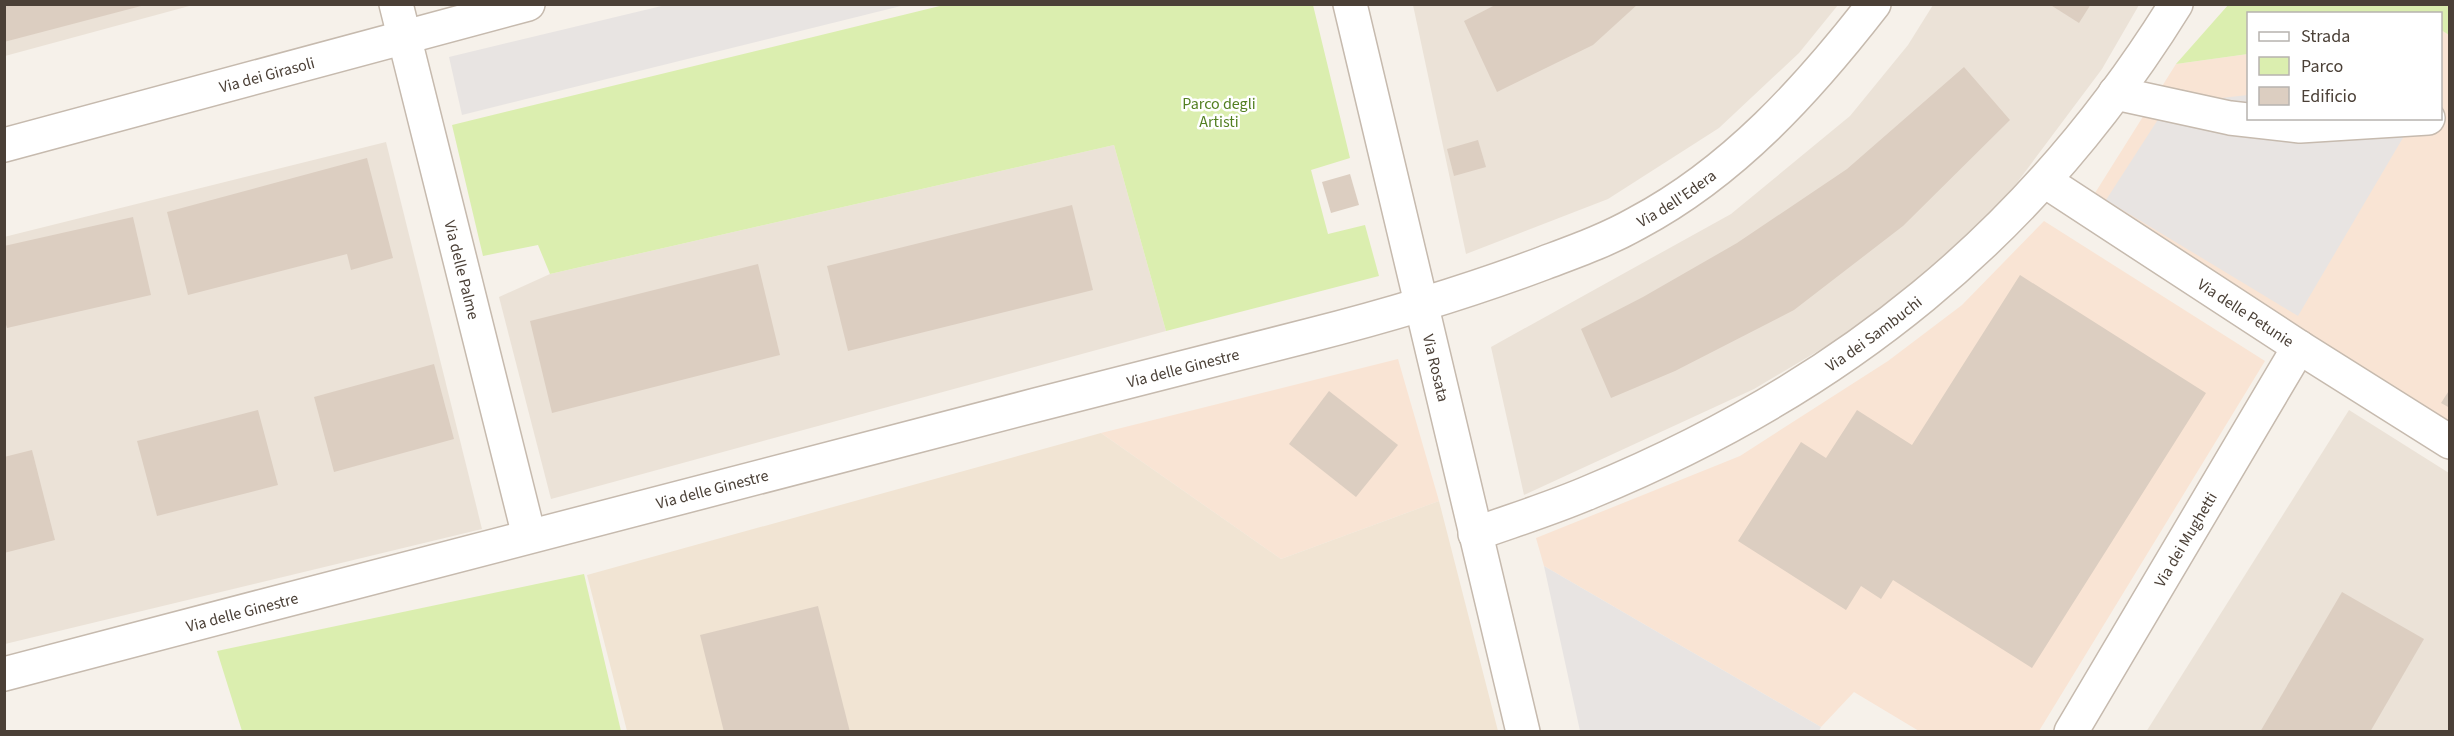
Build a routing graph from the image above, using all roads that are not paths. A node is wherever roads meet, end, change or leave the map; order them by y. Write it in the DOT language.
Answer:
graph roads {
  1 [pos="396,4"];
  2 [pos="528,4"];
  3 [pos="1350,4"];
  4 [pos="1874,4"];
  5 [pos="2176,4"];
  6 [pos="405,37"];
  7 [pos="2115,93"];
  8 [pos="2402,120"];
  9 [pos="4,145"];
  10 [pos="2045,181"];
  11 [pos="1421,306"];
  12 [pos="2299,347"];
  13 [pos="2450,442"];
  14 [pos="1475,534"];
  15 [pos="529,536"];
  16 [pos="4,674"];
  17 [pos="1523,732"];
  18 [pos="2071,732"];
  1 -- 6 [label="street, Via delle Palme"];
  2 -- 6 [label="street, Via dei Girasoli"];
  3 -- 11 [label="street, Via Rosata"];
  4 -- 11 [label="street, Via dell'Edera"];
  5 -- 7 [label="street, Via dei Sambuchi"];
  6 -- 9 [label="street, Via dei Girasoli"];
  6 -- 15 [label="street, Via delle Palme"];
  7 -- 8 [label="street"];
  7 -- 10 [label="street, Via dei Sambuchi"];
  10 -- 12 [label="street, Via delle Petunie"];
  10 -- 14 [label="street, Via dei Sambuchi"];
  11 -- 14 [label="street, Via Rosata"];
  11 -- 15 [label="street, Via delle Ginestre"];
  12 -- 13 [label="street, Via delle Petunie"];
  12 -- 18 [label="street, Via dei Mughetti"];
  14 -- 17 [label="street, Via Rosata"];
  15 -- 16 [label="street, Via delle Ginestre"];
}
